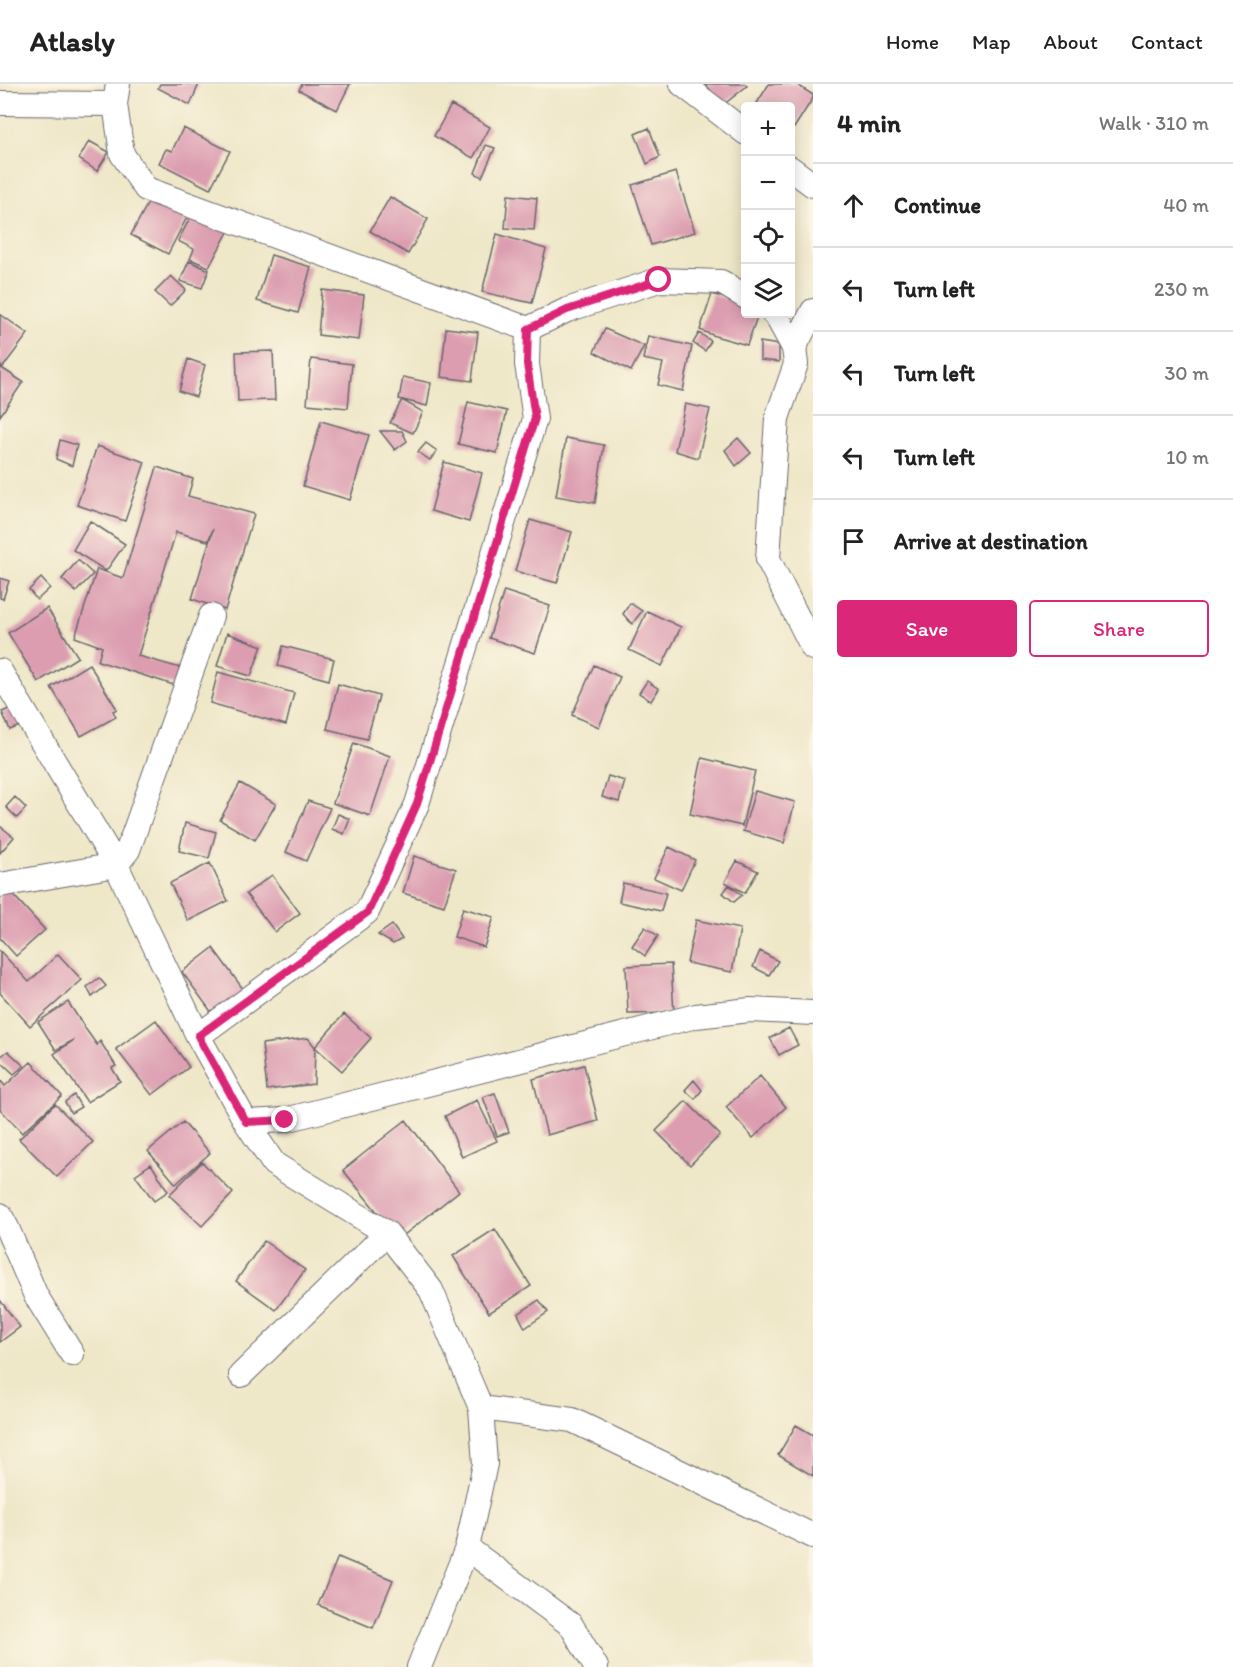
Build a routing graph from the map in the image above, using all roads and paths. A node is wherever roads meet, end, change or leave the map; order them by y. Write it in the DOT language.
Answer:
graph roads {
  1 [pos="682,84"];
  2 [pos="117,94"];
  3 [pos="0,103"];
  4 [pos="741,129"];
  5 [pos="795,172"];
  6 [pos="813,185"];
  7 [pos="741,294"];
  8 [pos="813,311"];
  9 [pos="778,318"];
  10 [pos="528,329"];
  11 [pos="794,348"];
  12 [pos="212,616"];
  13 [pos="813,648"];
  14 [pos="0,671"];
  15 [pos="116,865"];
  16 [pos="0,885"];
  17 [pos="813,1013"];
  18 [pos="198,1036"];
  19 [pos="246,1122"];
  20 [pos="0,1215"];
  21 [pos="387,1233"];
  22 [pos="72,1354"];
  23 [pos="241,1375"];
  24 [pos="481,1408"];
  25 [pos="813,1536"];
  26 [pos="467,1548"];
  27 [pos="419,1667"];
  28 [pos="596,1667"];
  1 -- 4 [label="street"];
  2 -- 3 [label="street"];
  2 -- 10 [label="street"];
  5 -- 6 [label="street"];
  7 -- 10 [label="street"];
  8 -- 11 [label="street"];
  9 -- 11 [label="street"];
  10 -- 18 [label="street"];
  11 -- 13 [label="street"];
  12 -- 15 [label="street"];
  14 -- 15 [label="street"];
  15 -- 16 [label="street"];
  15 -- 18 [label="street"];
  17 -- 19 [label="street"];
  18 -- 19 [label="street"];
  19 -- 21 [label="street"];
  20 -- 22 [label="street"];
  21 -- 23 [label="street"];
  21 -- 24 [label="street"];
  24 -- 25 [label="street"];
  24 -- 26 [label="street"];
  26 -- 27 [label="street"];
  26 -- 28 [label="street"];
}
